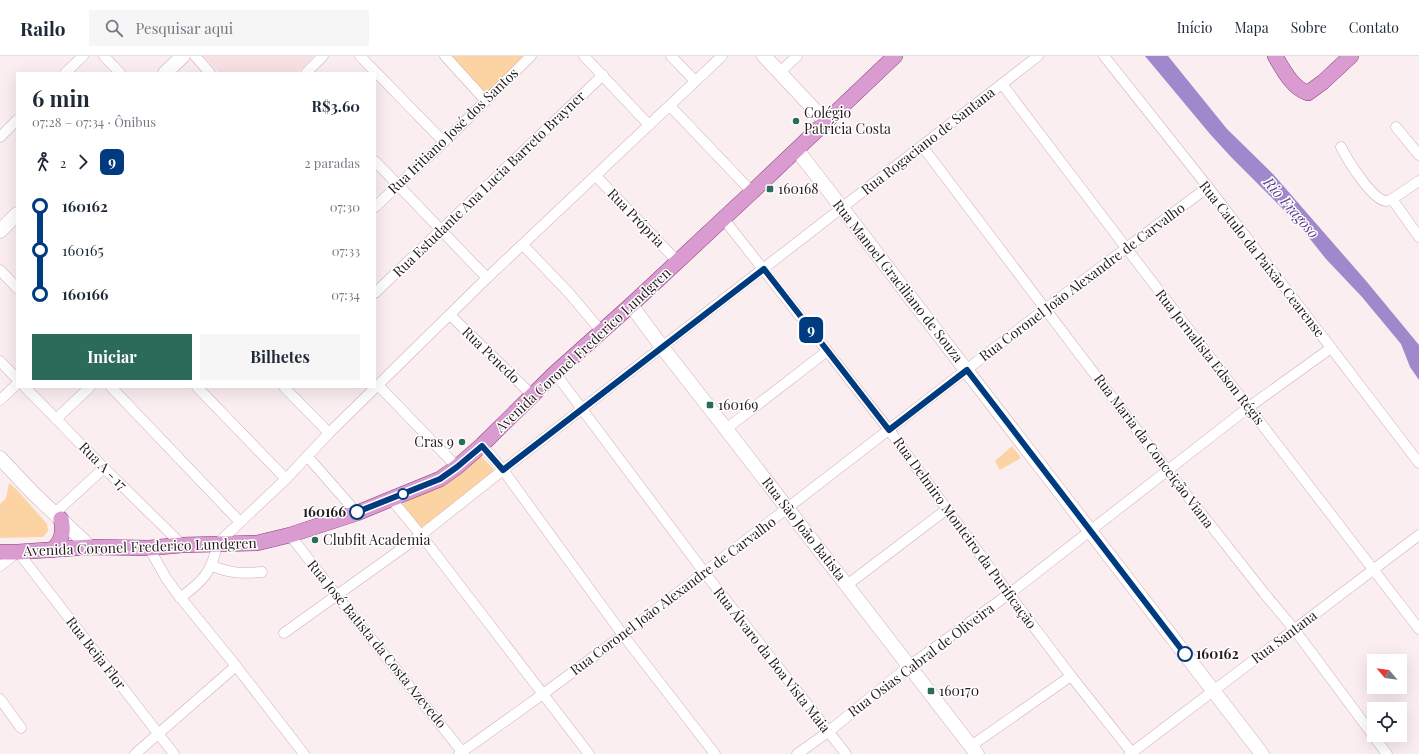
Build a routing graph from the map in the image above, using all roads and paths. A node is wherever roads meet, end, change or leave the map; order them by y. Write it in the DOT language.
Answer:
graph roads {
  1 [pos="83,56"];
  2 [pos="104,56"];
  3 [pos="183,56"];
  4 [pos="195,56"];
  5 [pos="323,56"];
  6 [pos="360,56"];
  7 [pos="445,56"];
  8 [pos="531,56"];
  9 [pos="584,56"];
  10 [pos="671,56"];
  11 [pos="722,56"];
  12 [pos="764,56"];
  13 [pos="797,56"];
  14 [pos="895,56"];
  15 [pos="1038,56"];
  16 [pos="1104,56"];
  17 [pos="1275,56"];
  18 [pos="1351,56"];
  19 [pos="66,72"];
  20 [pos="119,72"];
  21 [pos="166,72"];
  22 [pos="209,72"];
  23 [pos="307,72"];
  24 [pos="376,72"];
  25 [pos="376,72"];
  26 [pos="779,73"];
  27 [pos="603,75"];
  28 [pos="695,81"];
  29 [pos="1002,84"];
  30 [pos="486,100"];
  31 [pos="670,106"];
  32 [pos="16,121"];
  33 [pos="826,122"];
  34 [pos="648,125"];
  35 [pos="1396,127"];
  36 [pos="0,137"];
  37 [pos="444,142"];
  38 [pos="922,146"];
  39 [pos="1341,147"];
  40 [pos="796,150"];
  41 [pos="1419,155"];
  42 [pos="376,162"];
  43 [pos="596,176"];
  44 [pos="1419,181"];
  45 [pos="398,185"];
  46 [pos="1208,188"];
  47 [pos="752,192"];
  48 [pos="1392,199"];
  49 [pos="376,206"];
  50 [pos="842,208"];
  51 [pos="16,215"];
  52 [pos="723,218"];
  53 [pos="442,230"];
  54 [pos="0,231"];
  55 [pos="1419,237"];
  56 [pos="522,245"];
  57 [pos="1126,249"];
  58 [pos="677,261"];
  59 [pos="764,269"];
  60 [pos="0,270"];
  61 [pos="487,278"];
  62 [pos="16,287"];
  63 [pos="376,292"];
  64 [pos="631,305"];
  65 [pos="1045,309"];
  66 [pos="450,315"];
  67 [pos="601,331"];
  68 [pos="662,348"];
  69 [pos="1331,348"];
  70 [pos="827,351"];
  71 [pos="0,361"];
  72 [pos="967,370"];
  73 [pos="555,373"];
  74 [pos="16,377"];
  75 [pos="16,385"];
  76 [pos="378,385"];
  77 [pos="26,388"];
  78 [pos="89,388"];
  79 [pos="112,388"];
  80 [pos="199,388"];
  81 [pos="285,388"];
  82 [pos="375,388"];
  83 [pos="532,395"];
  84 [pos="0,400"];
  85 [pos="1249,407"];
  86 [pos="583,409"];
  87 [pos="56,419"];
  88 [pos="726,429"];
  89 [pos="889,430"];
  90 [pos="329,433"];
  91 [pos="482,446"];
  92 [pos="307,456"];
  93 [pos="0,458"];
  94 [pos="1419,463"];
  95 [pos="457,467"];
  96 [pos="104,468"];
  97 [pos="503,470"];
  98 [pos="1168,471"];
  99 [pos="286,479"];
  100 [pos="391,499"];
  101 [pos="788,508"];
  102 [pos="947,509"];
  103 [pos="357,512"];
  104 [pos="58,516"];
  105 [pos="240,522"];
  106 [pos="1090,530"];
  107 [pos="290,535"];
  108 [pos="1419,535"];
  109 [pos="421,536"];
  110 [pos="217,544"];
  111 [pos="182,545"];
  112 [pos="90,547"];
  113 [pos="149,548"];
  114 [pos="52,550"];
  115 [pos="0,552"];
  116 [pos="18,552"];
  117 [pos="0,566"];
  118 [pos="212,566"];
  119 [pos="1374,570"];
  120 [pos="262,572"];
  121 [pos="704,572"];
  122 [pos="847,585"];
  123 [pos="1009,594"];
  124 [pos="337,596"];
  125 [pos="180,598"];
  126 [pos="1294,629"];
  127 [pos="1419,630"];
  128 [pos="284,634"];
  129 [pos="623,635"];
  130 [pos="236,666"];
  131 [pos="909,666"];
  132 [pos="1071,676"];
  133 [pos="1213,691"];
  134 [pos="543,694"];
  135 [pos="0,700"];
  136 [pos="21,728"];
  137 [pos="828,732"];
  138 [pos="159,734"];
  139 [pos="974,750"];
  140 [pos="462,753"];
  141 [pos="1131,753"];
  142 [pos="135,754"];
  143 [pos="174,754"];
  144 [pos="304,754"];
  145 [pos="589,754"];
  146 [pos="715,754"];
  147 [pos="797,754"];
  148 [pos="846,754"];
  149 [pos="1262,754"];
  150 [pos="1387,754"];
  1 -- 19 [label="street"];
  2 -- 20 [label="street"];
  3 -- 21 [label="street"];
  4 -- 22 [label="street"];
  5 -- 23 [label="street"];
  6 -- 25 [label="street"];
  7 -- 30 [label="street"];
  8 -- 30 [label="street, Rua Iritiano José dos Santos"];
  9 -- 27 [label="street"];
  10 -- 28 [label="street"];
  11 -- 28 [label="street"];
  12 -- 26 [label="street"];
  13 -- 26 [label="street"];
  14 -- 33 [label="main road, Avenida Coronel Frederico Lundgren"];
  15 -- 29 [label="street, Rua Rogaciano de Santana"];
  16 -- 46 [label="street, Rua Catulo da Paixão Cearense"];
  17 -- 18 [label="main road"];
  24 -- 37 [label="street"];
  26 -- 33 [label="street"];
  27 -- 34 [label="street"];
  27 -- 53 [label="street, Rua Estudante Ana Lucia Barreto Brayner"];
  28 -- 31 [label="street"];
  29 -- 38 [label="street, Rua Rogaciano de Santana"];
  29 -- 57 [label="street, Rua Jornalista Edson Régis"];
  30 -- 37 [label="street, Rua Iritiano José dos Santos"];
  31 -- 34 [label="street"];
  31 -- 47 [label="street"];
  32 -- 36 [label="street"];
  33 -- 40 [label="main road, Avenida Coronel Frederico Lundgren"];
  34 -- 43 [label="street"];
  35 -- 41 [label="street"];
  37 -- 45 [label="street, Rua Iritiano José dos Santos"];
  38 -- 50 [label="street, Rua Rogaciano de Santana"];
  38 -- 65 [label="street, Rua Maria da Conceição Viana"];
  39 -- 48 [label="street"];
  40 -- 47 [label="main road, Avenida Coronel Frederico Lundgren"];
  40 -- 50 [label="street, Rua Manoel Graciliano de Souza"];
  42 -- 45 [label="street"];
  43 -- 56 [label="street"];
  43 -- 58 [label="street, Rua Própria"];
  44 -- 48 [label="street"];
  45 -- 49 [label="street, Rua Iritiano José dos Santos"];
  45 -- 53 [label="street"];
  46 -- 57 [label="street, Rua Coronel João Alexandre de Carvalho"];
  46 -- 69 [label="street, Rua Catulo da Paixão Cearense"];
  47 -- 52 [label="main road, Avenida Coronel Frederico Lundgren"];
  48 -- 55 [label="street"];
  50 -- 59 [label="street, Rua Rogaciano de Santana"];
  50 -- 72 [label="street, Rua Manoel Graciliano de Souza"];
  51 -- 54 [label="street"];
  52 -- 58 [label="main road, Avenida Coronel Frederico Lundgren"];
  52 -- 59 [label="street, Rua Delmiro Monteiro da Purificação"];
  53 -- 61 [label="street"];
  53 -- 63 [label="street, Rua Estudante Ana Lucia Barreto Brayner"];
  56 -- 61 [label="street"];
  56 -- 67 [label="street"];
  57 -- 65 [label="street, Rua Coronel João Alexandre de Carvalho"];
  57 -- 85 [label="street, Rua Jornalista Edson Régis"];
  58 -- 64 [label="main road, Avenida Coronel Frederico Lundgren"];
  59 -- 68 [label="street, Rua Rogaciano de Santana"];
  59 -- 70 [label="street, Rua Delmiro Monteiro da Purificação"];
  60 -- 62 [label="street"];
  61 -- 66 [label="street"];
  64 -- 67 [label="main road, Avenida Coronel Frederico Lundgren"];
  64 -- 68 [label="street, Rua São João Batista"];
  65 -- 72 [label="street, Rua Coronel João Alexandre de Carvalho"];
  65 -- 98 [label="street, Rua Maria da Conceição Viana"];
  66 -- 76 [label="street"];
  66 -- 83 [label="street, Rua Penedo"];
  67 -- 73 [label="main road, Avenida Coronel Frederico Lundgren"];
  68 -- 86 [label="street, Rua Rogaciano de Santana"];
  68 -- 88 [label="street, Rua São João Batista"];
  69 -- 85 [label="street, Rua Osias Cabral de Oliveira"];
  69 -- 94 [label="street, Rua Catulo da Paixão Cearense"];
  70 -- 88 [label="street"];
  70 -- 89 [label="street, Rua Delmiro Monteiro da Purificação"];
  71 -- 74 [label="street"];
  72 -- 89 [label="street, Rua Coronel João Alexandre de Carvalho"];
  72 -- 106 [label="street, Rua Manoel Graciliano de Souza"];
  73 -- 83 [label="main road, Avenida Coronel Frederico Lundgren"];
  73 -- 86 [label="street, Rua Álvaro da Boa Vista Maia"];
  75 -- 84 [label="street"];
  76 -- 95 [label="street"];
  77 -- 87 [label="street, Rua A - 17"];
  78 -- 87 [label="street"];
  79 -- 105 [label="street"];
  80 -- 99 [label="street"];
  81 -- 90 [label="street"];
  82 -- 90 [label="street"];
  83 -- 91 [label="main road, Avenida Coronel Frederico Lundgren"];
  85 -- 98 [label="street, Rua Osias Cabral de Oliveira"];
  85 -- 119 [label="street, Rua Jornalista Edson Régis"];
  86 -- 97 [label="street, Rua Rogaciano de Santana"];
  86 -- 121 [label="street, Rua Álvaro da Boa Vista Maia"];
  87 -- 96 [label="street, Rua A - 17"];
  88 -- 101 [label="street, Rua São João Batista"];
  89 -- 101 [label="street, Rua Coronel João Alexandre de Carvalho"];
  89 -- 102 [label="street, Rua Delmiro Monteiro da Purificação"];
  90 -- 92 [label="street"];
  91 -- 95 [label="main road, Avenida Coronel Frederico Lundgren"];
  91 -- 97 [label="street"];
  92 -- 99 [label="street"];
  92 -- 103 [label="street"];
  93 -- 104 [label="street"];
  95 -- 100 [label="main road, Avenida Coronel Frederico Lundgren"];
  96 -- 104 [label="street"];
  96 -- 111 [label="street, Rua A - 17"];
  97 -- 109 [label="street, Rua Rogaciano de Santana"];
  97 -- 129 [label="street"];
  98 -- 106 [label="street, Rua Osias Cabral de Oliveira"];
  98 -- 126 [label="street, Rua Maria da Conceição Viana"];
  99 -- 105 [label="street"];
  100 -- 103 [label="main road, Avenida Coronel Frederico Lundgren"];
  100 -- 109 [label="street"];
  101 -- 121 [label="street, Rua Coronel João Alexandre de Carvalho"];
  101 -- 122 [label="street, Rua São João Batista"];
  102 -- 122 [label="street"];
  102 -- 123 [label="street, Rua Delmiro Monteiro da Purificação"];
  103 -- 107 [label="main road, Avenida Coronel Frederico Lundgren"];
  104 -- 112 [label="street"];
  104 -- 114 [label="main road"];
  105 -- 110 [label="street"];
  106 -- 123 [label="street, Rua Osias Cabral de Oliveira"];
  106 -- 133 [label="street, Rua Manoel Graciliano de Souza"];
  107 -- 110 [label="main road, Avenida Coronel Frederico Lundgren"];
  107 -- 124 [label="street, Rua José Batista da Costa Azevedo"];
  108 -- 119 [label="street, Rua Santana"];
  109 -- 124 [label="street, Rua Rogaciano de Santana"];
  109 -- 134 [label="street"];
  110 -- 111 [label="main road, Avenida Coronel Frederico Lundgren"];
  110 -- 118 [label="street"];
  111 -- 113 [label="main road, Avenida Coronel Frederico Lundgren"];
  112 -- 113 [label="main road, Avenida Coronel Frederico Lundgren"];
  112 -- 114 [label="main road, Avenida Coronel Frederico Lundgren"];
  113 -- 125 [label="street"];
  114 -- 116 [label="main road, Avenida Coronel Frederico Lundgren"];
  115 -- 116 [label="main road, Avenida Coronel Frederico Lundgren"];
  116 -- 117 [label="street"];
  116 -- 138 [label="street, Rua Beija Flor"];
  118 -- 120 [label="street"];
  118 -- 125 [label="street"];
  119 -- 126 [label="street, Rua Santana"];
  119 -- 127 [label="street, Rua Jornalista Edson Régis"];
  121 -- 129 [label="street, Rua Coronel João Alexandre de Carvalho"];
  121 -- 137 [label="street, Rua Álvaro da Boa Vista Maia"];
  122 -- 131 [label="street, Rua São João Batista"];
  123 -- 131 [label="street, Rua Osias Cabral de Oliveira"];
  123 -- 132 [label="street, Rua Delmiro Monteiro da Purificação"];
  124 -- 128 [label="street, Rua Rogaciano de Santana"];
  124 -- 140 [label="street, Rua José Batista da Costa Azevedo"];
  125 -- 130 [label="street"];
  126 -- 133 [label="street, Rua Santana"];
  126 -- 150 [label="street, Rua Maria da Conceição Viana"];
  129 -- 134 [label="street, Rua Coronel João Alexandre de Carvalho"];
  129 -- 146 [label="street"];
  130 -- 138 [label="street"];
  130 -- 144 [label="street"];
  131 -- 137 [label="street, Rua Osias Cabral de Oliveira"];
  131 -- 139 [label="street, Rua São João Batista"];
  132 -- 139 [label="street"];
  132 -- 141 [label="street, Rua Delmiro Monteiro da Purificação"];
  133 -- 141 [label="street, Rua Santana"];
  133 -- 149 [label="street, Rua Manoel Graciliano de Souza"];
  134 -- 140 [label="street, Rua Coronel João Alexandre de Carvalho"];
  134 -- 145 [label="street"];
  135 -- 136 [label="street"];
  137 -- 147 [label="street, Rua Osias Cabral de Oliveira"];
  137 -- 148 [label="street, Rua Álvaro da Boa Vista Maia"];
  138 -- 142 [label="street"];
  138 -- 143 [label="street, Rua Beija Flor"];
}
